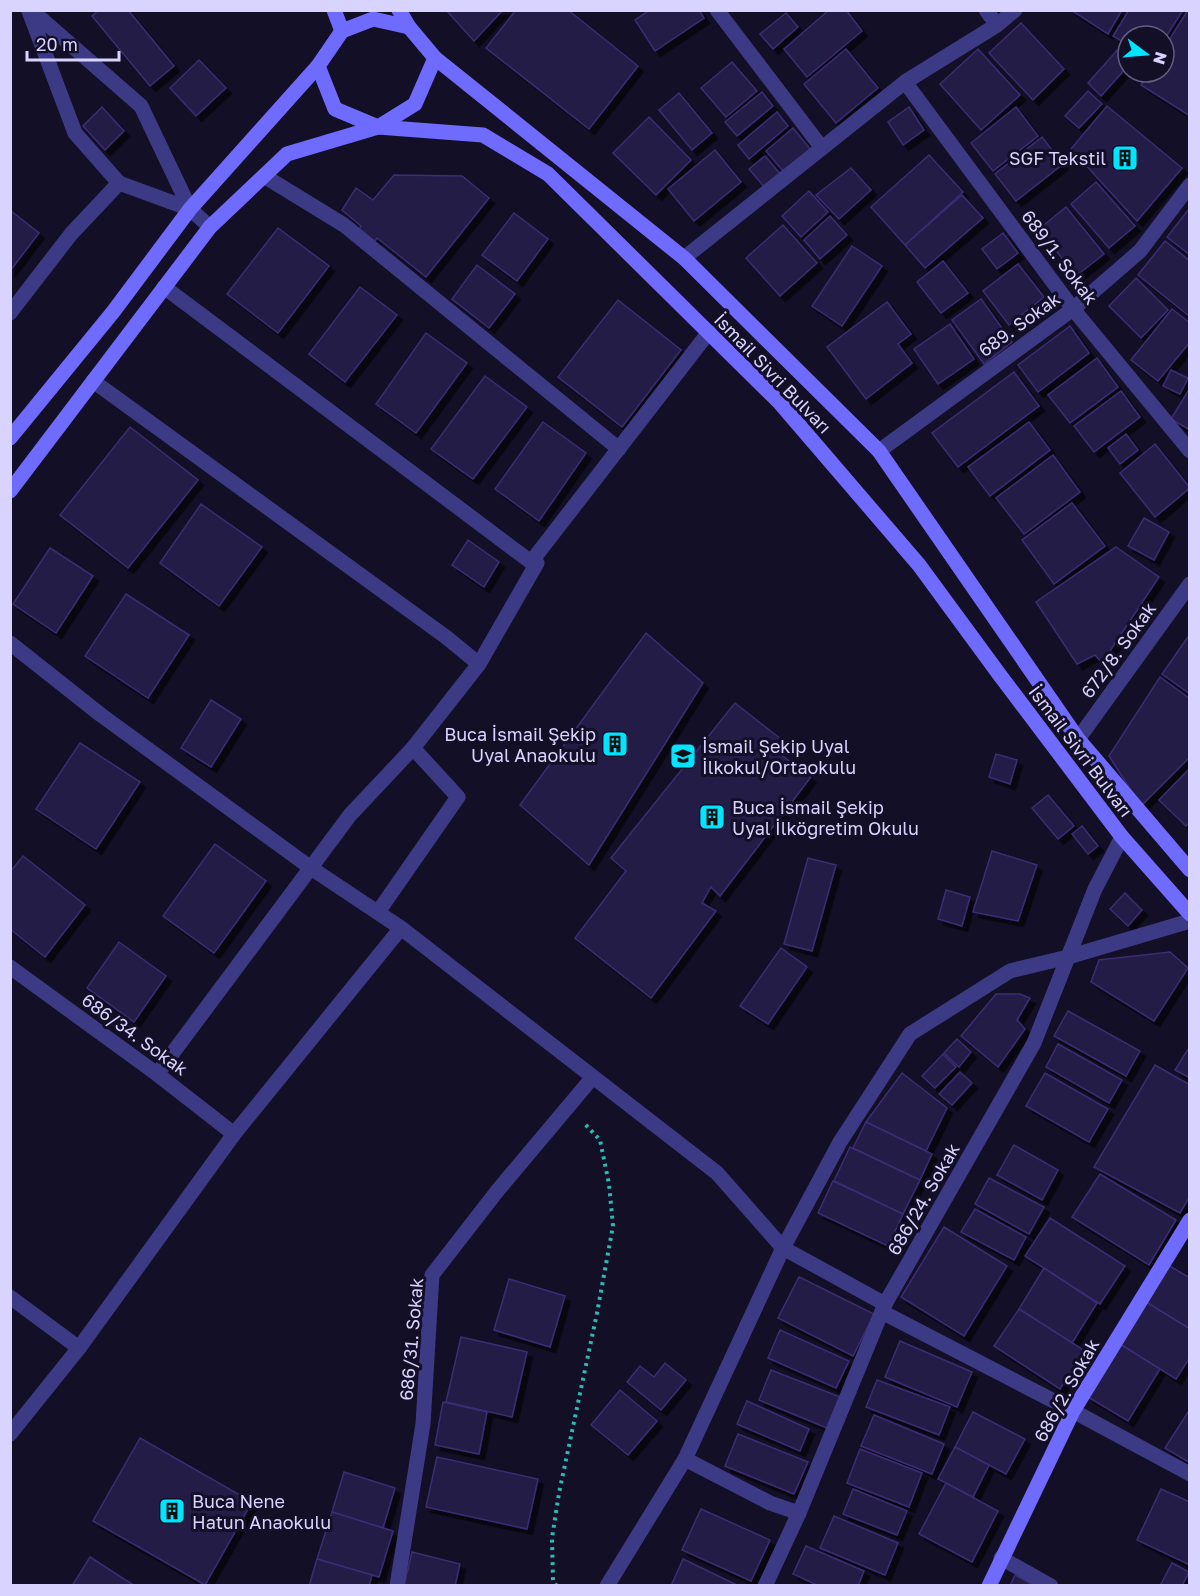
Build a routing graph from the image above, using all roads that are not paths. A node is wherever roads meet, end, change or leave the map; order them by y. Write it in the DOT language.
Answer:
graph roads {
  1 [pos="30,10"];
  2 [pos="334,10"];
  3 [pos="399,10"];
  4 [pos="717,10"];
  5 [pos="986,10"];
  6 [pos="1015,10"];
  7 [pos="997,26"];
  8 [pos="408,27"];
  9 [pos="342,31"];
  10 [pos="435,58"];
  11 [pos="318,66"];
  12 [pos="905,82"];
  13 [pos="378,127"];
  14 [pos="822,148"];
  15 [pos="264,176"];
  16 [pos="119,183"];
  17 [pos="1190,185"];
  18 [pos="190,209"];
  19 [pos="210,227"];
  20 [pos="684,258"];
  21 [pos="164,287"];
  22 [pos="1073,309"];
  23 [pos="10,313"];
  24 [pos="709,332"];
  25 [pos="93,381"];
  26 [pos="10,438"];
  27 [pos="619,449"];
  28 [pos="879,451"];
  29 [pos="1190,451"];
  30 [pos="10,491"];
  31 [pos="531,562"];
  32 [pos="1190,584"];
  33 [pos="10,643"];
  34 [pos="479,664"];
  35 [pos="1078,739"];
  36 [pos="412,748"];
  37 [pos="1122,837"];
  38 [pos="311,868"];
  39 [pos="1190,870"];
  40 [pos="378,912"];
  41 [pos="1190,914"];
  42 [pos="1190,921"];
  43 [pos="401,928"];
  44 [pos="1068,957"];
  45 [pos="10,967"];
  46 [pos="157,1074"];
  47 [pos="594,1077"];
  48 [pos="234,1134"];
  49 [pos="1190,1220"];
  50 [pos="783,1248"];
  51 [pos="10,1297"];
  52 [pos="883,1308"];
  53 [pos="78,1348"];
  54 [pos="1073,1411"];
  55 [pos="10,1434"];
  56 [pos="685,1459"];
  57 [pos="1190,1474"];
  58 [pos="799,1513"];
  59 [pos="1001,1558"];
  60 [pos="397,1586"];
  61 [pos="607,1586"];
  62 [pos="765,1586"];
  63 [pos="989,1586"];
  64 [pos="1051,1586"];
  1 -- 16 [label="street"];
  1 -- 18 [label="street"];
  2 -- 9 [label="main road"];
  3 -- 8 [label="main road, İsmail Sivri Bulvarı"];
  4 -- 14 [label="street"];
  5 -- 7 [label="street"];
  6 -- 7 [label="street"];
  7 -- 12 [label="street"];
  8 -- 9 [label="main road"];
  8 -- 10 [label="main road, İsmail Sivri Bulvarı"];
  9 -- 11 [label="main road"];
  10 -- 13 [label="main road"];
  10 -- 20 [label="main road, İsmail Sivri Bulvarı"];
  11 -- 13 [label="main road"];
  11 -- 18 [label="main road"];
  12 -- 14 [label="street"];
  12 -- 22 [label="street, 689/1. Sokak"];
  13 -- 15 [label="main road, İsmail Sivri Bulvarı"];
  13 -- 24 [label="main road, İsmail Sivri Bulvarı"];
  14 -- 20 [label="street"];
  15 -- 19 [label="main road, İsmail Sivri Bulvarı"];
  15 -- 27 [label="street"];
  16 -- 18 [label="street"];
  16 -- 23 [label="street"];
  17 -- 22 [label="street, 689. Sokak"];
  18 -- 19 [label="street"];
  18 -- 26 [label="main road"];
  19 -- 21 [label="main road, İsmail Sivri Bulvarı"];
  20 -- 28 [label="main road, İsmail Sivri Bulvarı"];
  21 -- 25 [label="main road, İsmail Sivri Bulvarı"];
  21 -- 31 [label="street"];
  22 -- 28 [label="street, 689. Sokak"];
  22 -- 29 [label="street, 689/1. Sokak"];
  24 -- 27 [label="street"];
  24 -- 37 [label="main road, İsmail Sivri Bulvarı"];
  25 -- 30 [label="main road, İsmail Sivri Bulvarı"];
  25 -- 34 [label="street"];
  27 -- 31 [label="street"];
  28 -- 35 [label="main road, İsmail Sivri Bulvarı"];
  31 -- 34 [label="street"];
  32 -- 35 [label="street, 672/8. Sokak"];
  33 -- 38 [label="street"];
  34 -- 36 [label="street"];
  35 -- 39 [label="main road, İsmail Sivri Bulvarı"];
  36 -- 38 [label="street"];
  36 -- 40 [label="street"];
  37 -- 41 [label="main road, İsmail Sivri Bulvarı"];
  37 -- 44 [label="street, 686/24. Sokak"];
  38 -- 40 [label="street"];
  38 -- 46 [label="street"];
  40 -- 43 [label="street"];
  42 -- 44 [label="street"];
  43 -- 47 [label="street"];
  43 -- 48 [label="street"];
  44 -- 50 [label="street"];
  44 -- 52 [label="street, 686/24. Sokak"];
  45 -- 46 [label="street, 686/34. Sokak"];
  46 -- 48 [label="street, 686/34. Sokak"];
  47 -- 50 [label="street"];
  47 -- 60 [label="street, 686/31. Sokak"];
  48 -- 53 [label="street"];
  49 -- 54 [label="main road, 686/2. Sokak"];
  50 -- 52 [label="street"];
  50 -- 56 [label="street"];
  51 -- 53 [label="street"];
  52 -- 54 [label="street"];
  52 -- 58 [label="street, 686/24. Sokak"];
  53 -- 55 [label="street"];
  54 -- 57 [label="street"];
  54 -- 59 [label="main road, 686/2. Sokak"];
  56 -- 58 [label="street"];
  56 -- 61 [label="street"];
  58 -- 62 [label="street, 686/24. Sokak"];
  59 -- 63 [label="main road, 686/2. Sokak"];
  59 -- 64 [label="street"];
}
